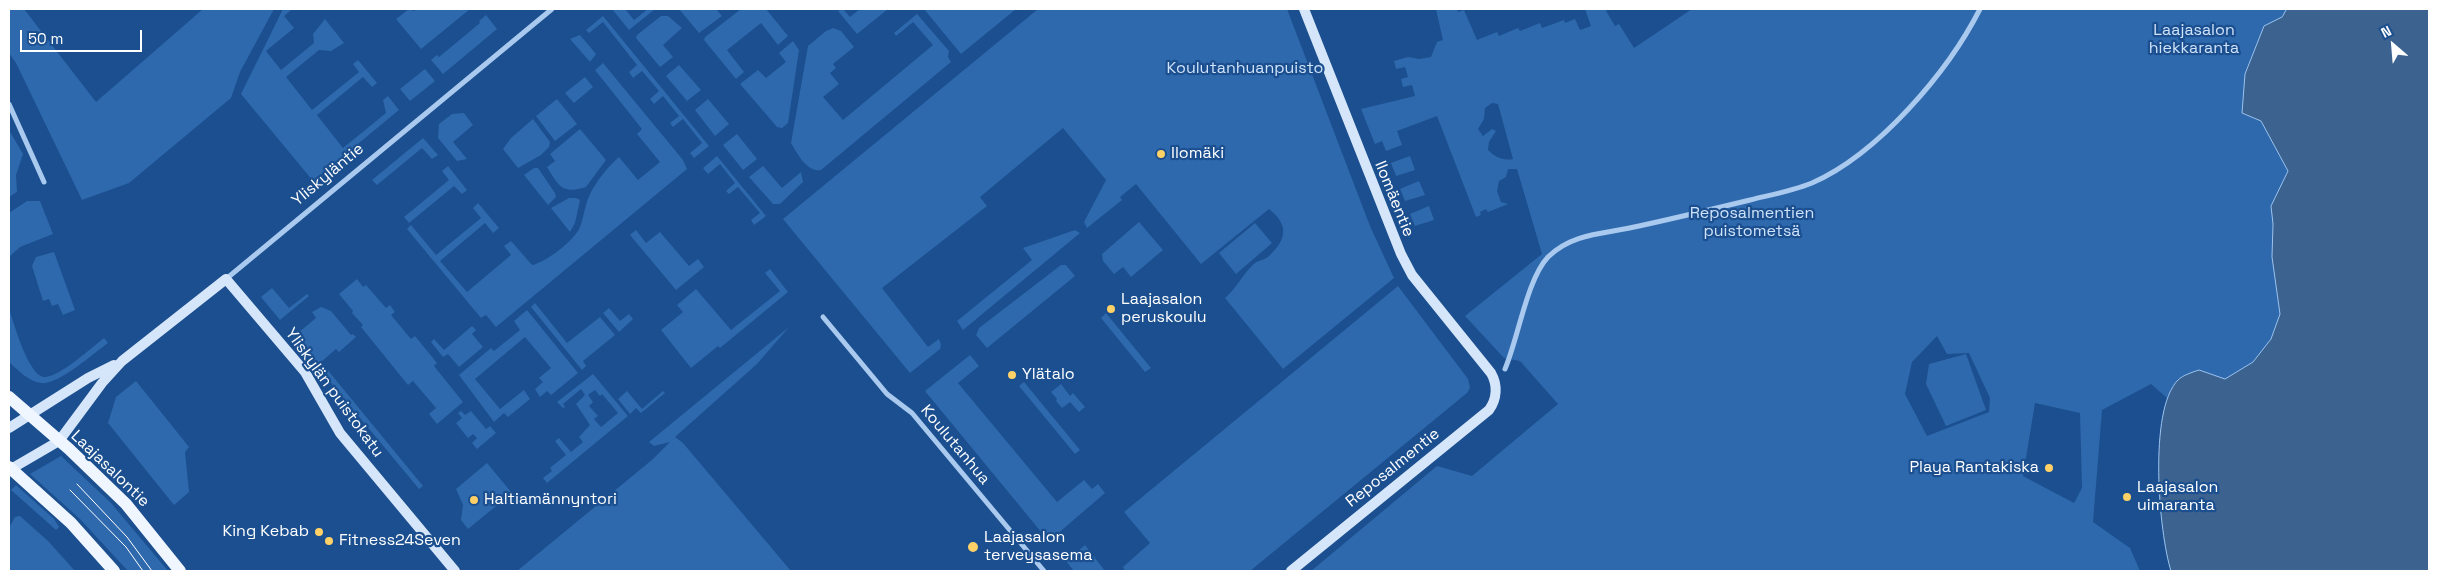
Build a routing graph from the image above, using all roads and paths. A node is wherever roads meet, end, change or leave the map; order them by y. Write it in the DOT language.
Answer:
graph roads {
  1 [pos="552,9"];
  2 [pos="1304,9"];
  3 [pos="1980,9"];
  4 [pos="9,104"];
  5 [pos="44,182"];
  6 [pos="226,279"];
  7 [pos="823,317"];
  8 [pos="122,361"];
  9 [pos="1506,369"];
  10 [pos="1494,379"];
  11 [pos="9,398"];
  12 [pos="29,416"];
  13 [pos="9,428"];
  14 [pos="58,441"];
  15 [pos="10,468"];
  16 [pos="114,571"];
  17 [pos="180,571"];
  18 [pos="455,571"];
  19 [pos="1044,571"];
  20 [pos="1291,571"];
  1 -- 6 [label="street, Yliskyläntie"];
  2 -- 10 [label="street, Ilomäentie"];
  3 -- 9 [label="street"];
  4 -- 5 [label="street"];
  6 -- 8 [label="street, Yliskyläntie"];
  6 -- 18 [label="street, Yliskylän puistokatu"];
  7 -- 19 [label="street, Koulutanhua"];
  8 -- 12 [label="street, Yliskyläntie"];
  8 -- 14 [label="street, Yliskyläntie"];
  10 -- 20 [label="street, Reposalmentie"];
  11 -- 12 [label="main road, Laajasalontie"];
  12 -- 13 [label="street, Yliskyläntie"];
  12 -- 14 [label="main road, Laajasalontie"];
  14 -- 15 [label="street, Yliskyläntie"];
  14 -- 17 [label="main road, Laajasalontie"];
  15 -- 16 [label="main road"];
}
